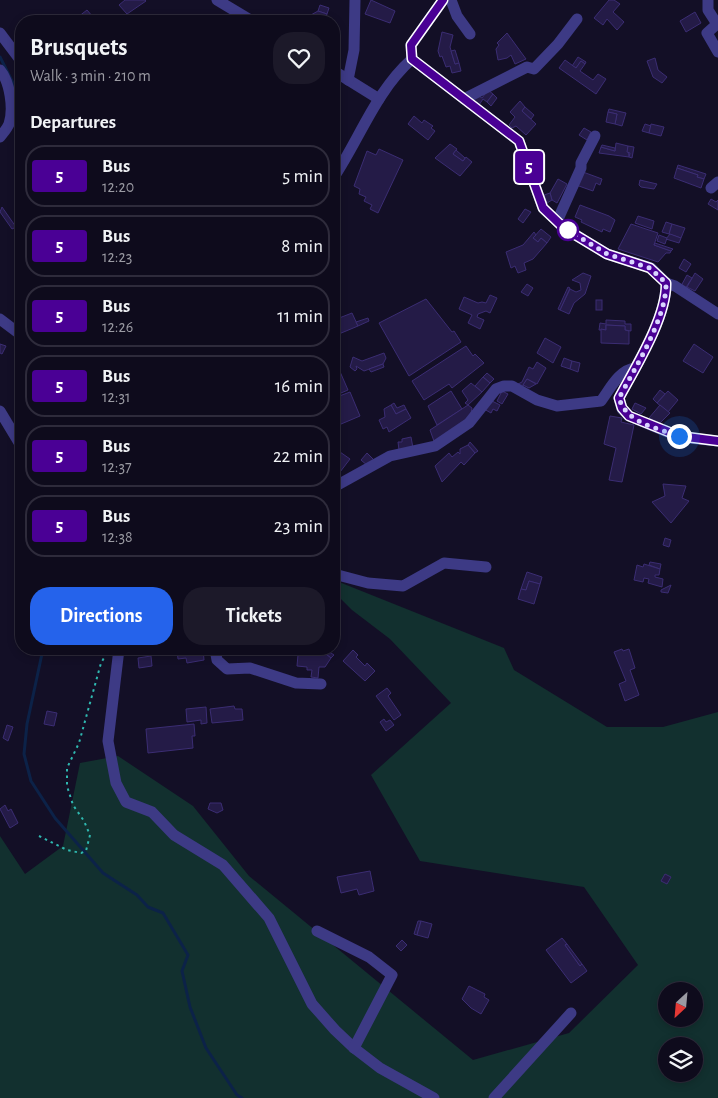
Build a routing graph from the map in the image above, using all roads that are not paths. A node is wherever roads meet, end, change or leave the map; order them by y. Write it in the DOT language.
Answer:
graph roads {
  1 [pos="217,0"];
  2 [pos="355,0"];
  3 [pos="443,0"];
  4 [pos="451,0"];
  5 [pos="708,0"];
  6 [pos="242,15"];
  7 [pos="577,19"];
  8 [pos="717,24"];
  9 [pos="0,33"];
  10 [pos="470,34"];
  11 [pos="718,52"];
  12 [pos="15,53"];
  13 [pos="412,59"];
  14 [pos="0,70"];
  15 [pos="340,75"];
  16 [pos="348,80"];
  17 [pos="379,99"];
  18 [pos="464,99"];
  19 [pos="595,136"];
  20 [pos="0,138"];
  21 [pos="340,167"];
  22 [pos="555,219"];
  23 [pos="666,283"];
  24 [pos="718,314"];
  25 [pos="0,319"];
  26 [pos="15,330"];
  27 [pos="635,368"];
  28 [pos="0,411"];
  29 [pos="15,436"];
  30 [pos="718,441"];
  31 [pos="340,484"];
  32 [pos="486,567"];
  33 [pos="340,575"];
  34 [pos="118,655"];
  35 [pos="216,655"];
  36 [pos="322,684"];
  37 [pos="317,931"];
  38 [pos="571,1013"];
  39 [pos="354,1048"];
  40 [pos="434,1098"];
  41 [pos="494,1098"];
  1 -- 6 [label="street"];
  2 -- 16 [label="street"];
  3 -- 13 [label="street"];
  4 -- 10 [label="street"];
  5 -- 8 [label="street"];
  7 -- 18 [label="street"];
  8 -- 11 [label="street"];
  9 -- 12 [label="street"];
  13 -- 17 [label="street"];
  13 -- 18 [label="street"];
  14 -- 20 [label="street"];
  15 -- 16 [label="street"];
  16 -- 17 [label="street"];
  17 -- 21 [label="street"];
  18 -- 22 [label="street"];
  19 -- 22 [label="street"];
  22 -- 23 [label="street"];
  23 -- 24 [label="street"];
  23 -- 27 [label="street"];
  25 -- 26 [label="street"];
  27 -- 30 [label="street"];
  27 -- 31 [label="street"];
  28 -- 29 [label="street"];
  32 -- 33 [label="street"];
  34 -- 39 [label="street"];
  35 -- 36 [label="street"];
  37 -- 39 [label="street"];
  38 -- 41 [label="street"];
  39 -- 40 [label="street"];
}
